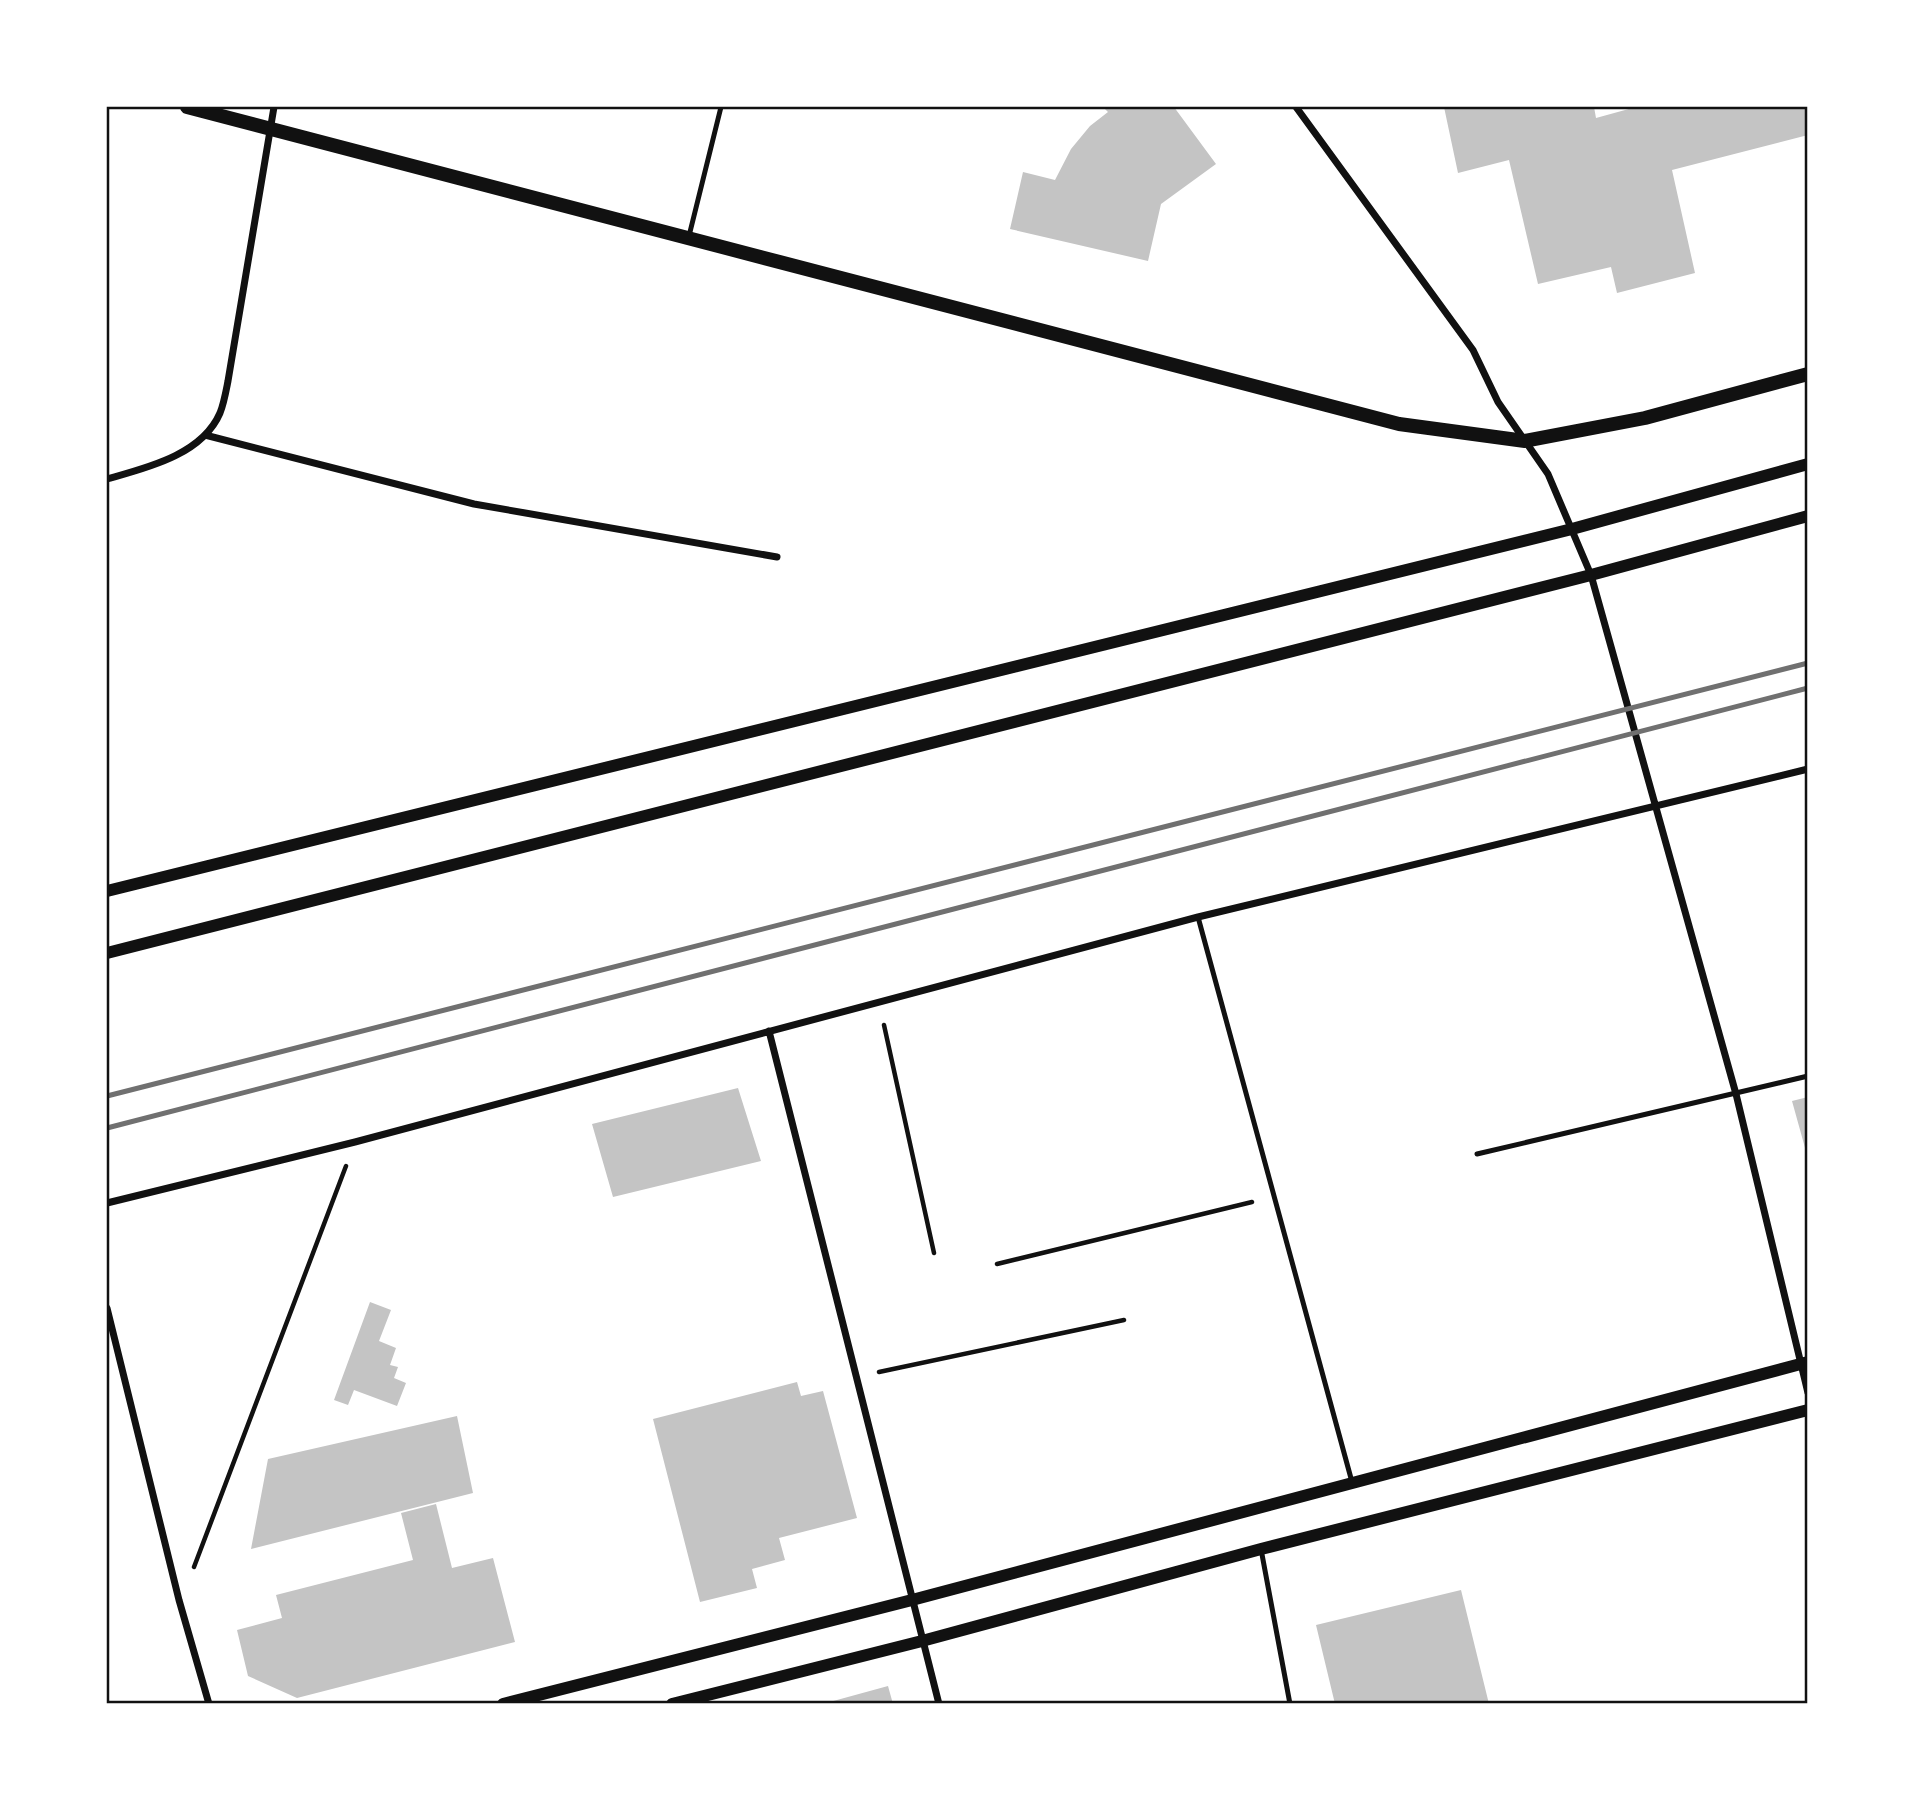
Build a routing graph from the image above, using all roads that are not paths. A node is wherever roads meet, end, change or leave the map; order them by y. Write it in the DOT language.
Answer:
graph roads {
  1 [pos="187,107"];
  2 [pos="274,107"];
  3 [pos="721,107"];
  4 [pos="1296,107"];
  5 [pos="268,128"];
  6 [pos="688,239"];
  7 [pos="1808,374"];
  8 [pos="205,435"];
  9 [pos="1525,441"];
  10 [pos="1808,464"];
  11 [pos="107,479"];
  12 [pos="1808,516"];
  13 [pos="1572,529"];
  14 [pos="777,557"];
  15 [pos="1591,575"];
  16 [pos="1808,769"];
  17 [pos="1654,805"];
  18 [pos="107,891"];
  19 [pos="1198,917"];
  20 [pos="107,953"];
  21 [pos="769,1031"];
  22 [pos="1808,1076"];
  23 [pos="1736,1094"];
  24 [pos="1477,1154"];
  25 [pos="107,1203"];
  26 [pos="107,1308"];
  27 [pos="1805,1363"];
  28 [pos="1808,1393"];
  29 [pos="1808,1410"];
  30 [pos="1352,1482"];
  31 [pos="1261,1549"];
  32 [pos="912,1600"];
  33 [pos="922,1642"];
  34 [pos="209,1704"];
  35 [pos="503,1704"];
  36 [pos="672,1704"];
  37 [pos="939,1704"];
  38 [pos="1290,1704"];
  1 -- 5 [label="main road"];
  2 -- 5 [label="street"];
  3 -- 6 [label="lane"];
  4 -- 9 [label="street"];
  5 -- 6 [label="main road"];
  5 -- 8 [label="street"];
  6 -- 9 [label="main road"];
  7 -- 9 [label="main road"];
  8 -- 11 [label="street"];
  8 -- 14 [label="street"];
  9 -- 13 [label="street"];
  10 -- 13 [label="street"];
  12 -- 15 [label="street"];
  13 -- 15 [label="street"];
  13 -- 18 [label="street"];
  15 -- 17 [label="street"];
  15 -- 20 [label="street"];
  16 -- 17 [label="street"];
  17 -- 19 [label="street"];
  17 -- 23 [label="street"];
  19 -- 21 [label="street"];
  19 -- 30 [label="lane"];
  21 -- 25 [label="street"];
  21 -- 32 [label="street"];
  22 -- 23 [label="lane"];
  23 -- 24 [label="lane"];
  23 -- 27 [label="street"];
  26 -- 34 [label="street"];
  27 -- 28 [label="street"];
  27 -- 30 [label="street"];
  29 -- 31 [label="street"];
  30 -- 32 [label="street"];
  31 -- 33 [label="street"];
  31 -- 38 [label="lane"];
  32 -- 33 [label="street"];
  32 -- 35 [label="street"];
  33 -- 36 [label="street"];
  33 -- 37 [label="street"];
}
